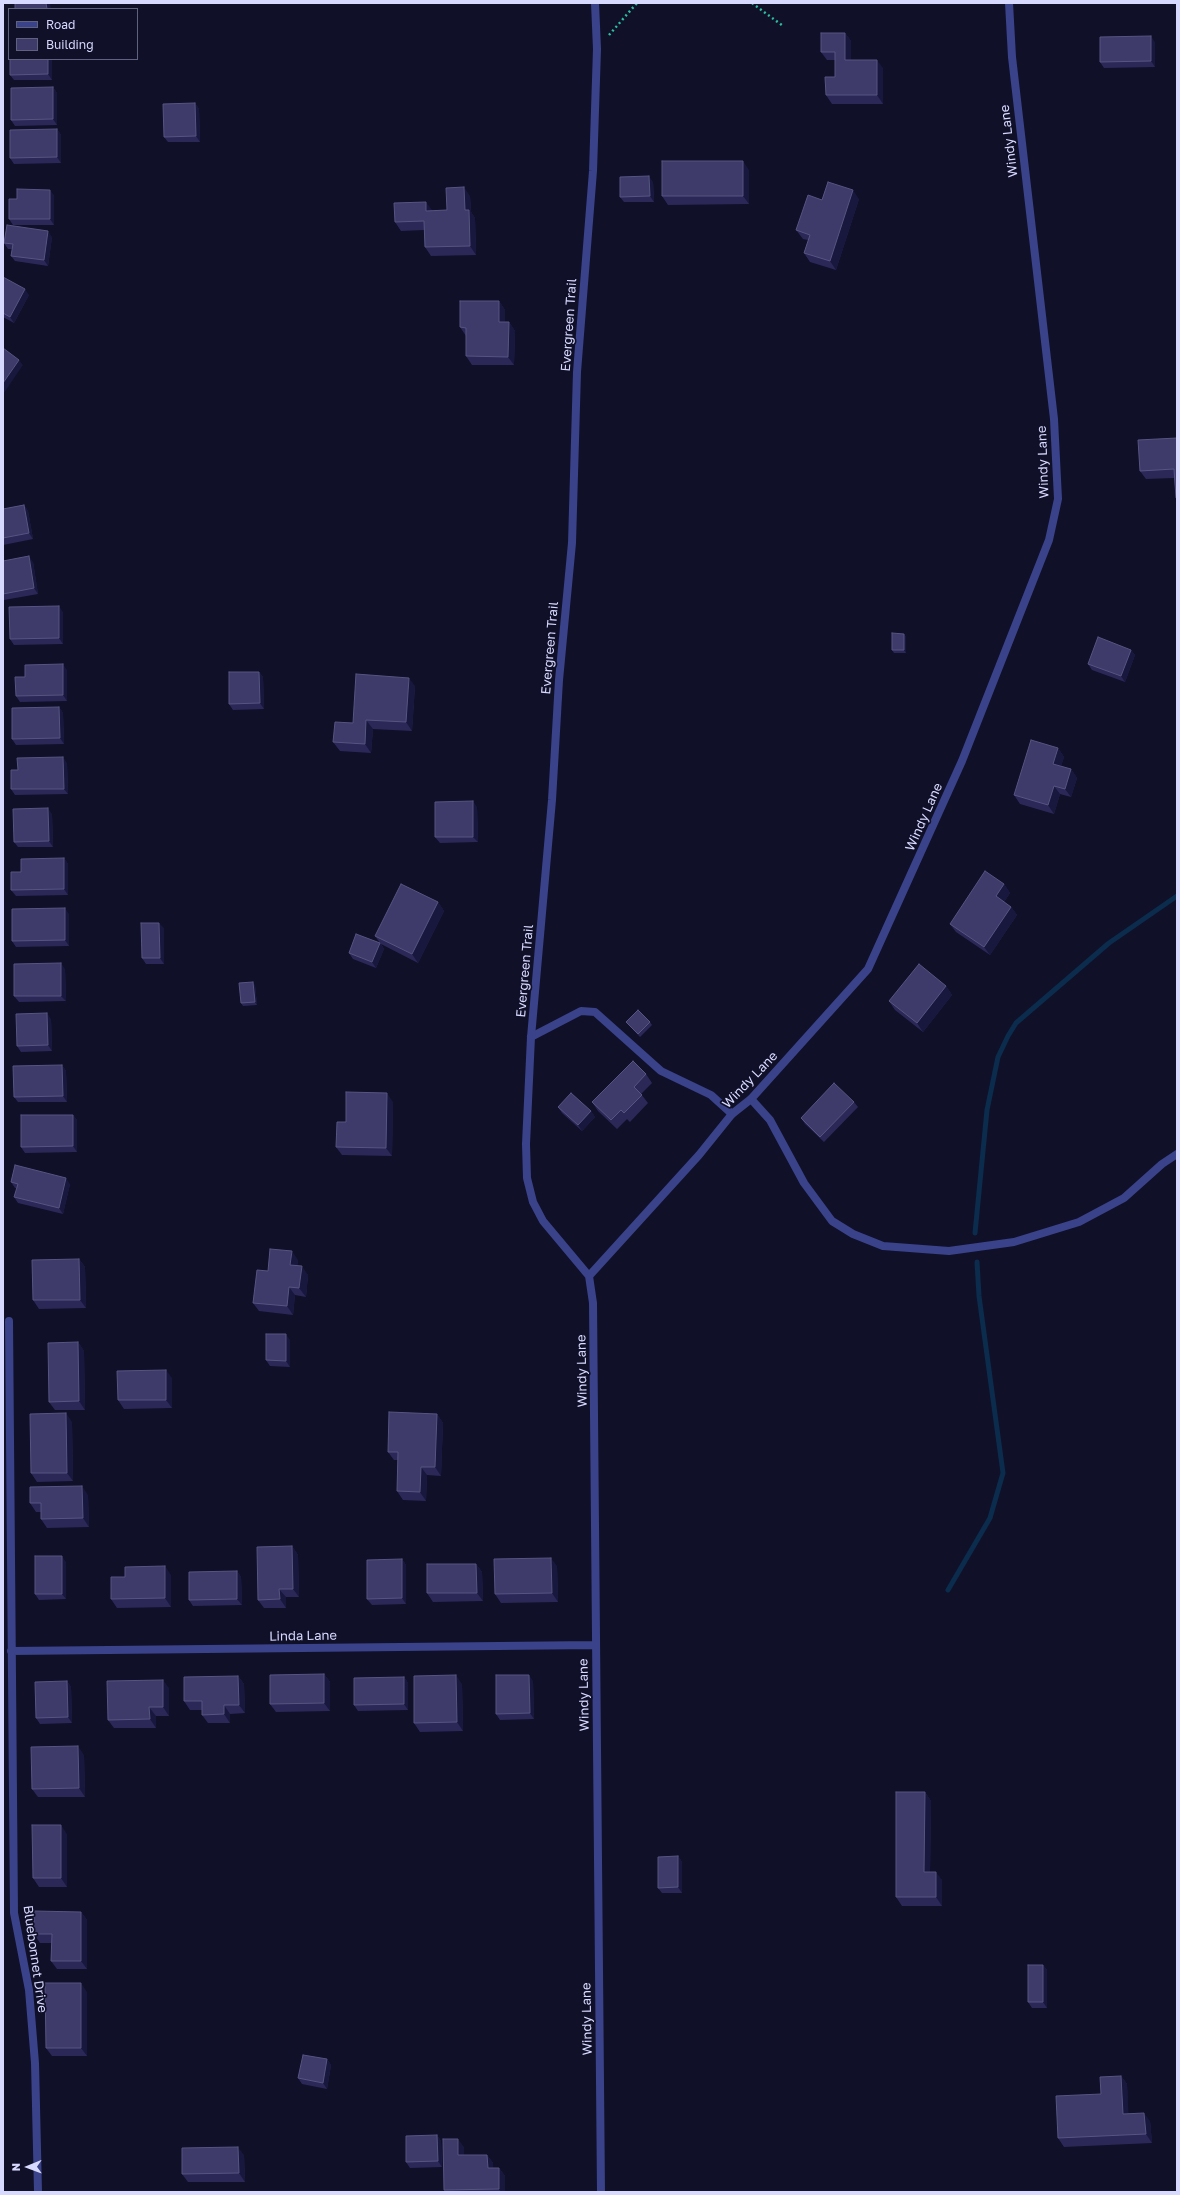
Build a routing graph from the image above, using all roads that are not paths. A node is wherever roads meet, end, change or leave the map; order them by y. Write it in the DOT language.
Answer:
graph roads {
  1 [pos="594,3"];
  2 [pos="1009,3"];
  3 [pos="531,1037"];
  4 [pos="751,1099"];
  5 [pos="732,1114"];
  6 [pos="1177,1154"];
  7 [pos="589,1276"];
  8 [pos="9,1321"];
  9 [pos="595,1645"];
  10 [pos="11,1651"];
  11 [pos="38,2192"];
  12 [pos="601,2192"];
  1 -- 3 [label="street, Evergreen Trail"];
  2 -- 4 [label="street, Windy Lane"];
  3 -- 5 [label="street"];
  3 -- 7 [label="street, Evergreen Trail"];
  4 -- 5 [label="street, Windy Lane"];
  4 -- 6 [label="street"];
  5 -- 7 [label="street, Windy Lane"];
  7 -- 9 [label="street, Windy Lane"];
  8 -- 10 [label="street, Bluebonnet Drive"];
  9 -- 10 [label="street, Linda Lane"];
  9 -- 12 [label="street, Windy Lane"];
  10 -- 11 [label="street, Bluebonnet Drive"];
}
